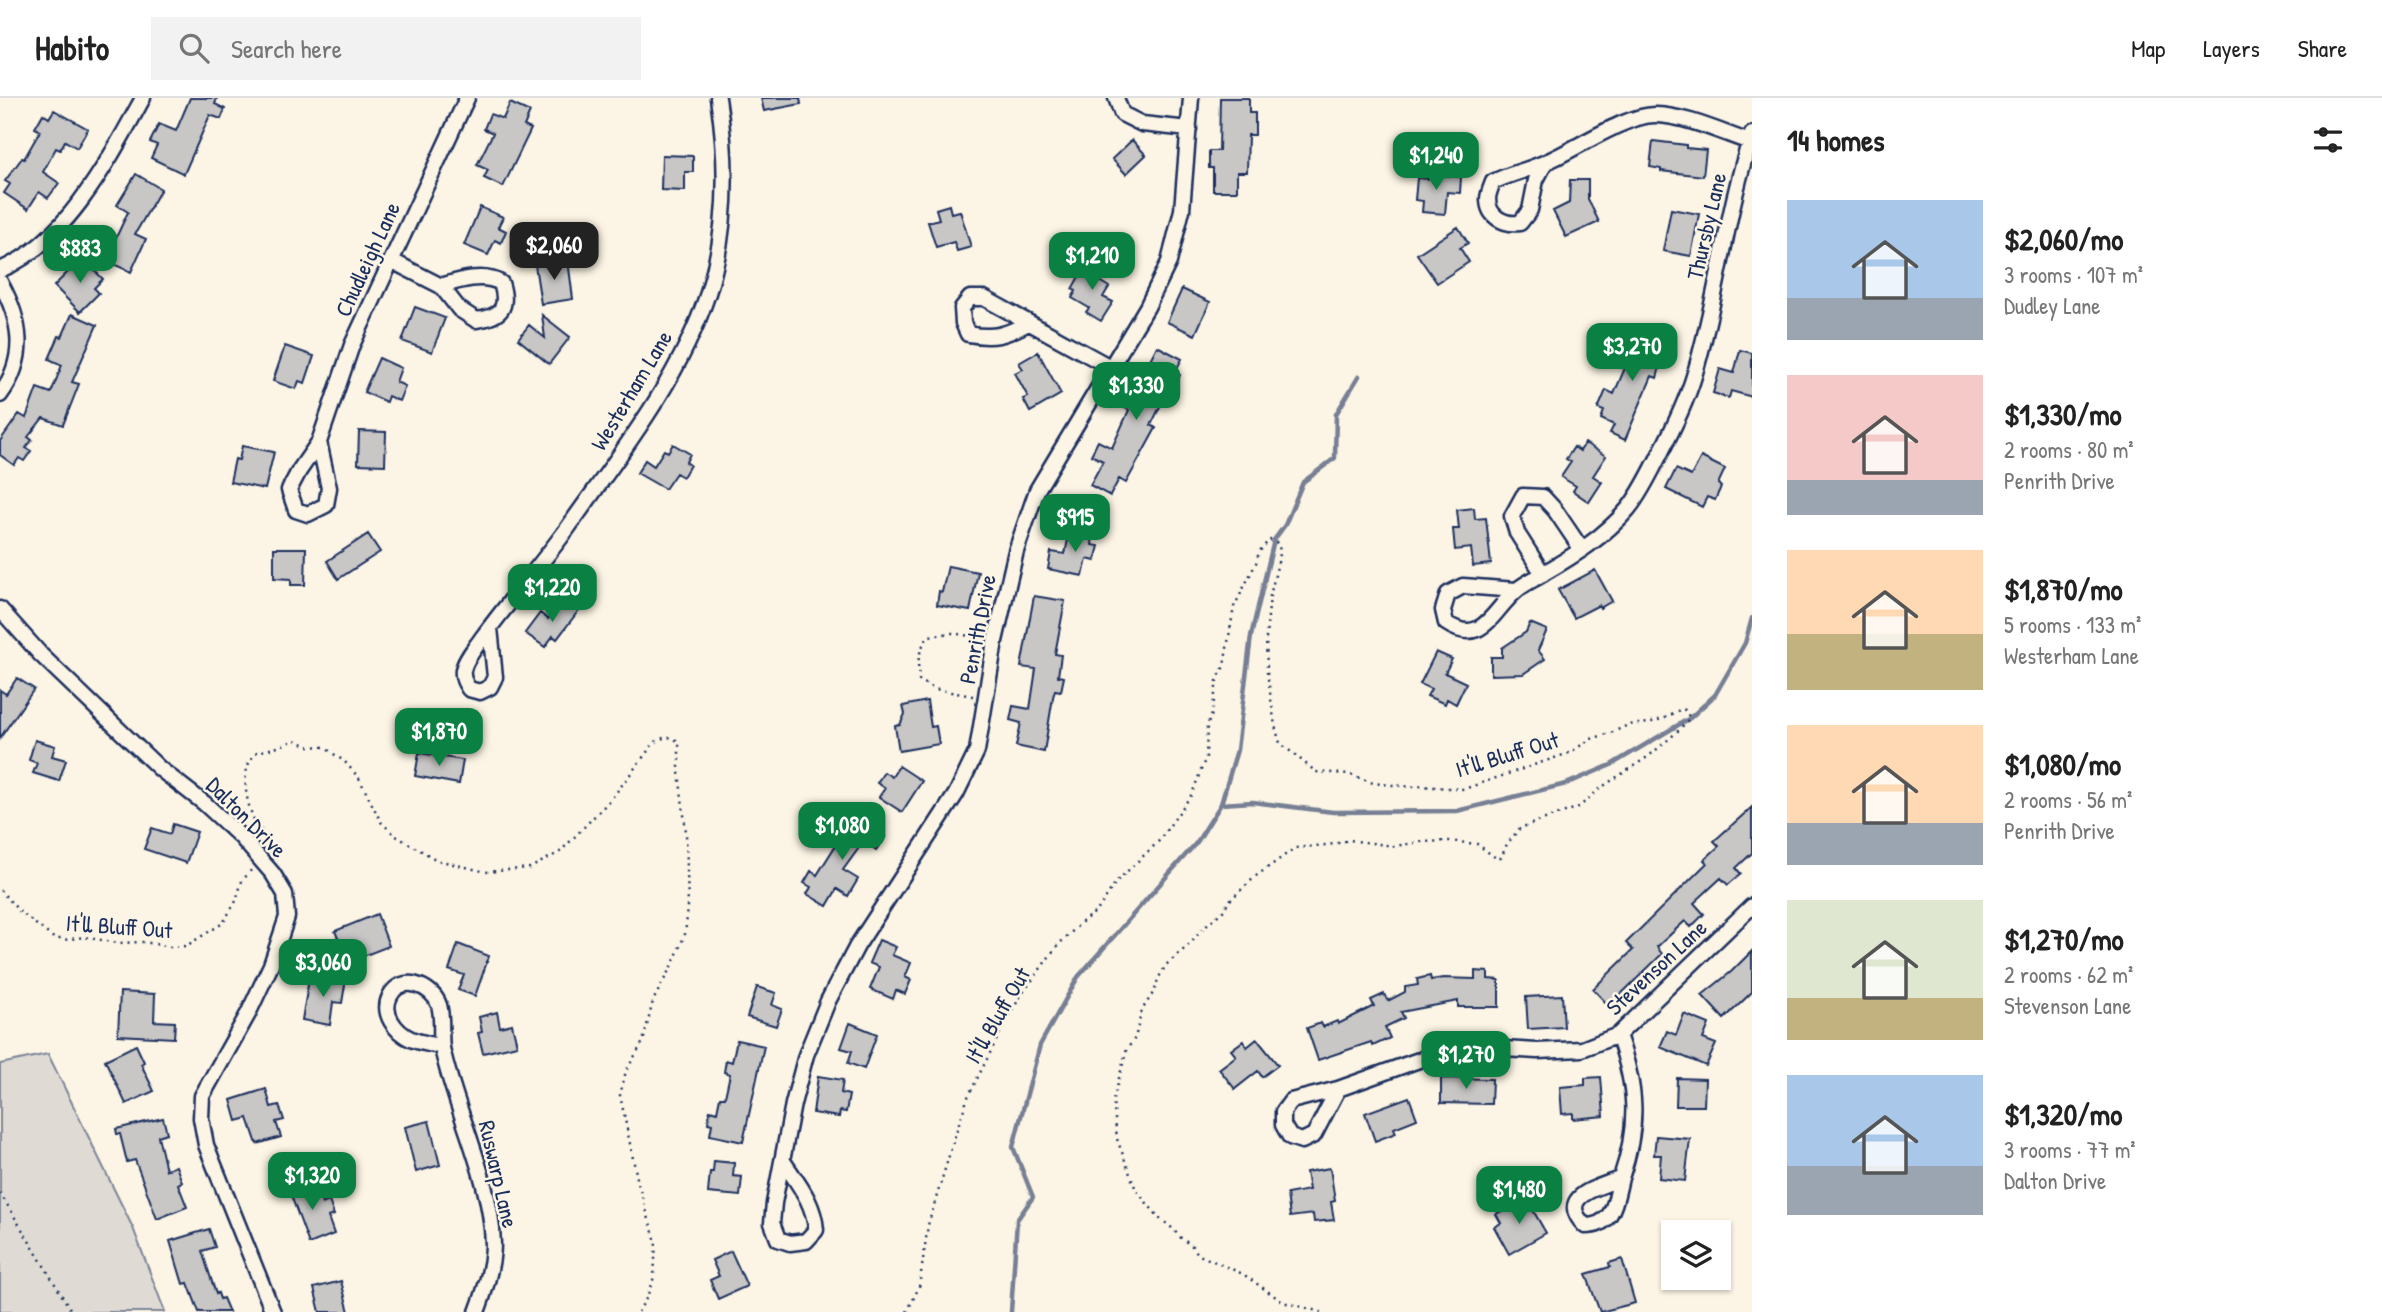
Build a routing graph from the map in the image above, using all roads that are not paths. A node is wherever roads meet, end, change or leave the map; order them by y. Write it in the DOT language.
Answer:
graph roads {
  1 [pos="143,98"];
  2 [pos="467,98"];
  3 [pos="719,98"];
  4 [pos="1116,98"];
  5 [pos="1191,98"];
  6 [pos="1189,130"];
  7 [pos="1751,138"];
  8 [pos="1545,163"];
  9 [pos="392,261"];
  10 [pos="0,270"];
  11 [pos="0,282"];
  12 [pos="441,286"];
  13 [pos="1028,323"];
  14 [pos="1110,367"];
  15 [pos="0,395"];
  16 [pos="319,442"];
  17 [pos="1582,550"];
  18 [pos="1543,574"];
  19 [pos="1516,590"];
  20 [pos="0,609"];
  21 [pos="490,628"];
  22 [pos="1752,906"];
  23 [pos="1618,1035"];
  24 [pos="442,1047"];
  25 [pos="1338,1089"];
  26 [pos="783,1161"];
  27 [pos="1621,1178"];
  28 [pos="273,1312"];
  29 [pos="477,1312"];
  1 -- 10 [label="street"];
  2 -- 9 [label="street, Chudleigh Lane"];
  3 -- 21 [label="street, Westerham Lane"];
  4 -- 6 [label="street"];
  5 -- 6 [label="street, Penrith Drive"];
  6 -- 14 [label="street, Penrith Drive"];
  7 -- 8 [label="street"];
  7 -- 17 [label="street, Thursby Lane"];
  8 -- 8 [label="street"];
  9 -- 12 [label="street"];
  9 -- 16 [label="street, Chudleigh Lane"];
  11 -- 15 [label="street"];
  13 -- 14 [label="street"];
  14 -- 26 [label="street, Penrith Drive"];
  17 -- 18 [label="street, Thursby Lane"];
  17 -- 18 [label="street"];
  18 -- 19 [label="street, Thursby Lane"];
  19 -- 19 [label="street, Thursby Lane"];
  20 -- 28 [label="street, Dalton Drive"];
  22 -- 23 [label="street, Stevenson Lane"];
  23 -- 25 [label="street, Stevenson Lane"];
  23 -- 27 [label="street"];
  24 -- 24 [label="street, Ruswarp Lane"];
  24 -- 29 [label="street, Ruswarp Lane"];
  26 -- 26 [label="street, Penrith Drive"];
}
